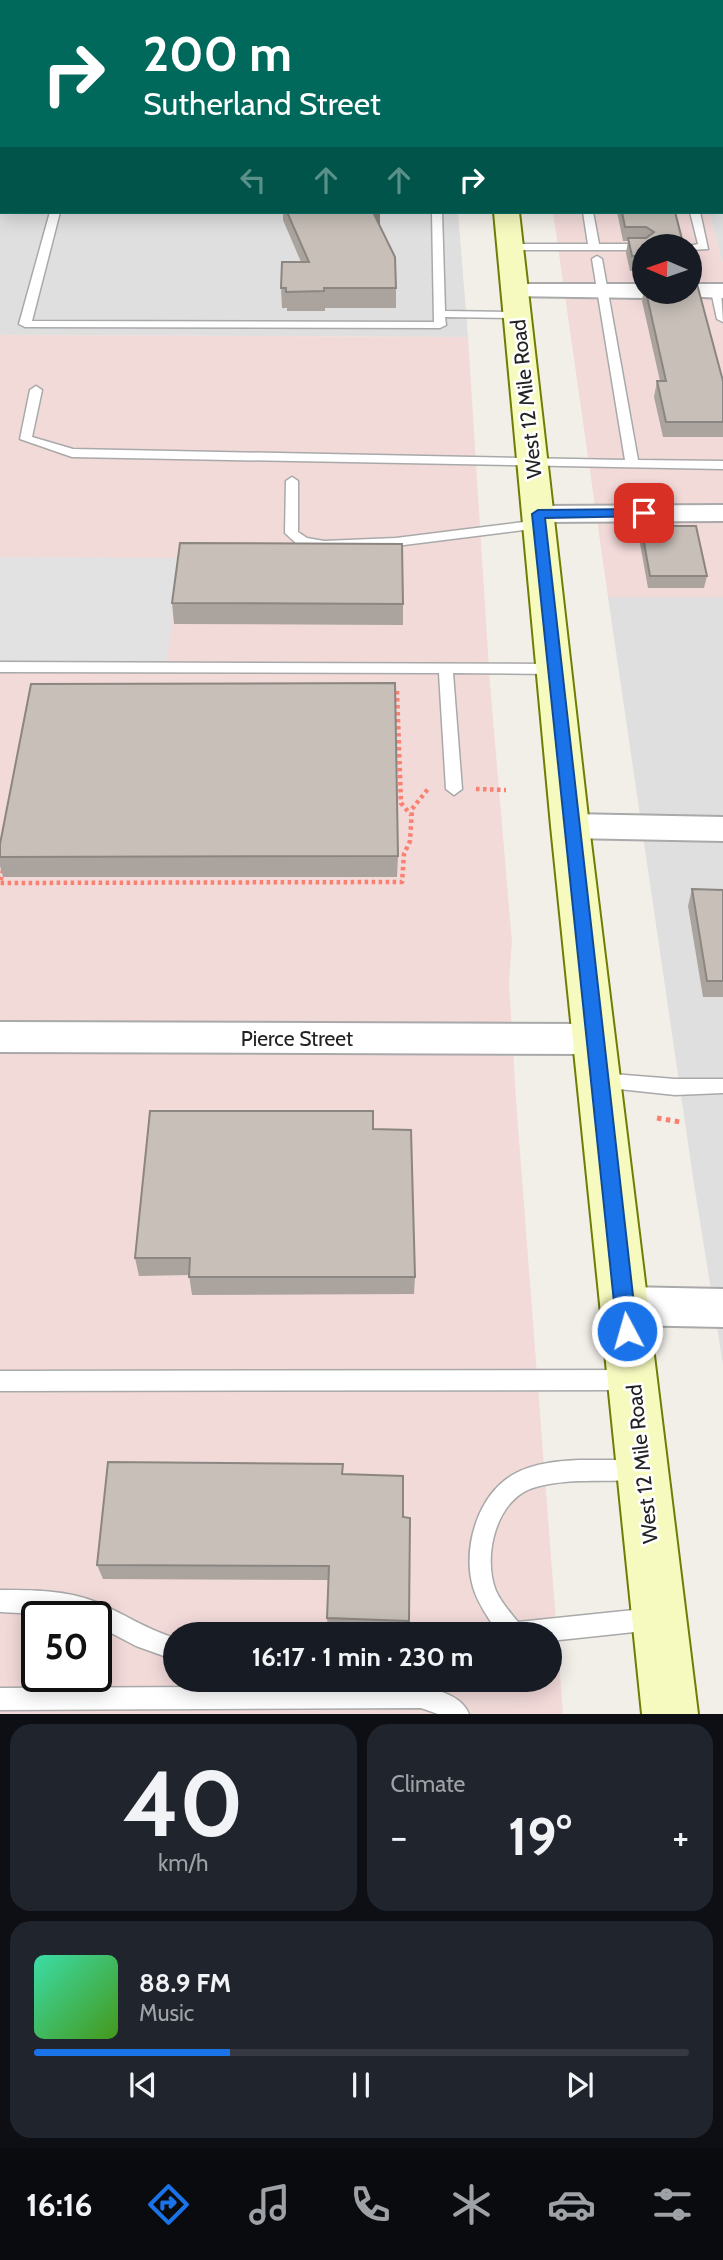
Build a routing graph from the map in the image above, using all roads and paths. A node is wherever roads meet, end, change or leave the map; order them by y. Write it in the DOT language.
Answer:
graph roads {
  1 [pos="54,214"];
  2 [pos="437,214"];
  3 [pos="506,214"];
  4 [pos="588,214"];
  5 [pos="696,214"];
  6 [pos="701,234"];
  7 [pos="510,247"];
  8 [pos="632,248"];
  9 [pos="595,253"];
  10 [pos="602,291"];
  11 [pos="632,291"];
  12 [pos="702,291"];
  13 [pos="720,291"];
  14 [pos="515,303"];
  15 [pos="440,314"];
  16 [pos="723,319"];
  17 [pos="36,390"];
  18 [pos="532,461"];
  19 [pos="632,464"];
  20 [pos="723,465"];
  21 [pos="292,481"];
  22 [pos="723,513"];
  23 [pos="538,519"];
  24 [pos="0,667"];
  25 [pos="397,668"];
  26 [pos="446,668"];
  27 [pos="554,669"];
  28 [pos="384,703"];
  29 [pos="398,703"];
  30 [pos="454,789"];
  31 [pos="506,790"];
  32 [pos="411,815"];
  33 [pos="570,826"];
  34 [pos="723,829"];
  35 [pos="5,857"];
  36 [pos="0,1037"];
  37 [pos="595,1039"];
  38 [pos="600,1080"];
  39 [pos="723,1086"];
  40 [pos="657,1118"];
  41 [pos="680,1122"];
  42 [pos="625,1306"];
  43 [pos="723,1308"];
  44 [pos="633,1380"];
  45 [pos="0,1381"];
  46 [pos="644,1470"];
  47 [pos="0,1601"];
  48 [pos="659,1619"];
  49 [pos="504,1622"];
  50 [pos="562,1629"];
  51 [pos="163,1644"];
  52 [pos="0,1699"];
  53 [pos="457,1714"];
  54 [pos="670,1714"];
  1 -- 15 [label="lane"];
  2 -- 15 [label="lane"];
  3 -- 7 [label="main road, West 12 Mile Road"];
  4 -- 9 [label="lane"];
  5 -- 6 [label="lane"];
  7 -- 9 [label="lane"];
  7 -- 14 [label="main road, West 12 Mile Road"];
  8 -- 9 [label="lane"];
  9 -- 10 [label="lane"];
  10 -- 11 [label="street"];
  10 -- 14 [label="street"];
  10 -- 19 [label="lane"];
  12 -- 13 [label="street"];
  13 -- 16 [label="lane"];
  14 -- 15 [label="lane"];
  14 -- 18 [label="main road, West 12 Mile Road"];
  17 -- 18 [label="lane"];
  18 -- 19 [label="lane"];
  18 -- 23 [label="main road, West 12 Mile Road"];
  19 -- 20 [label="lane"];
  21 -- 23 [label="lane"];
  22 -- 23 [label="street"];
  23 -- 27 [label="main road, West 12 Mile Road"];
  24 -- 25 [label="lane"];
  25 -- 26 [label="lane"];
  25 -- 29 [label="path"];
  26 -- 27 [label="lane"];
  26 -- 30 [label="lane"];
  27 -- 33 [label="main road, West 12 Mile Road"];
  28 -- 29 [label="path"];
  29 -- 32 [label="path"];
  30 -- 31 [label="path"];
  30 -- 32 [label="path"];
  32 -- 35 [label="path"];
  33 -- 34 [label="street"];
  33 -- 37 [label="main road, West 12 Mile Road"];
  36 -- 37 [label="street, Pierce Street"];
  37 -- 38 [label="main road, West 12 Mile Road"];
  38 -- 39 [label="lane"];
  38 -- 42 [label="main road, West 12 Mile Road"];
  40 -- 41 [label="path"];
  42 -- 43 [label="street"];
  42 -- 44 [label="main road, West 12 Mile Road"];
  44 -- 45 [label="lane"];
  44 -- 46 [label="main road, West 12 Mile Road"];
  46 -- 48 [label="main road, West 12 Mile Road"];
  46 -- 49 [label="lane"];
  47 -- 51 [label="lane"];
  48 -- 50 [label="lane"];
  48 -- 54 [label="main road, West 12 Mile Road"];
  52 -- 53 [label="lane"];
}
